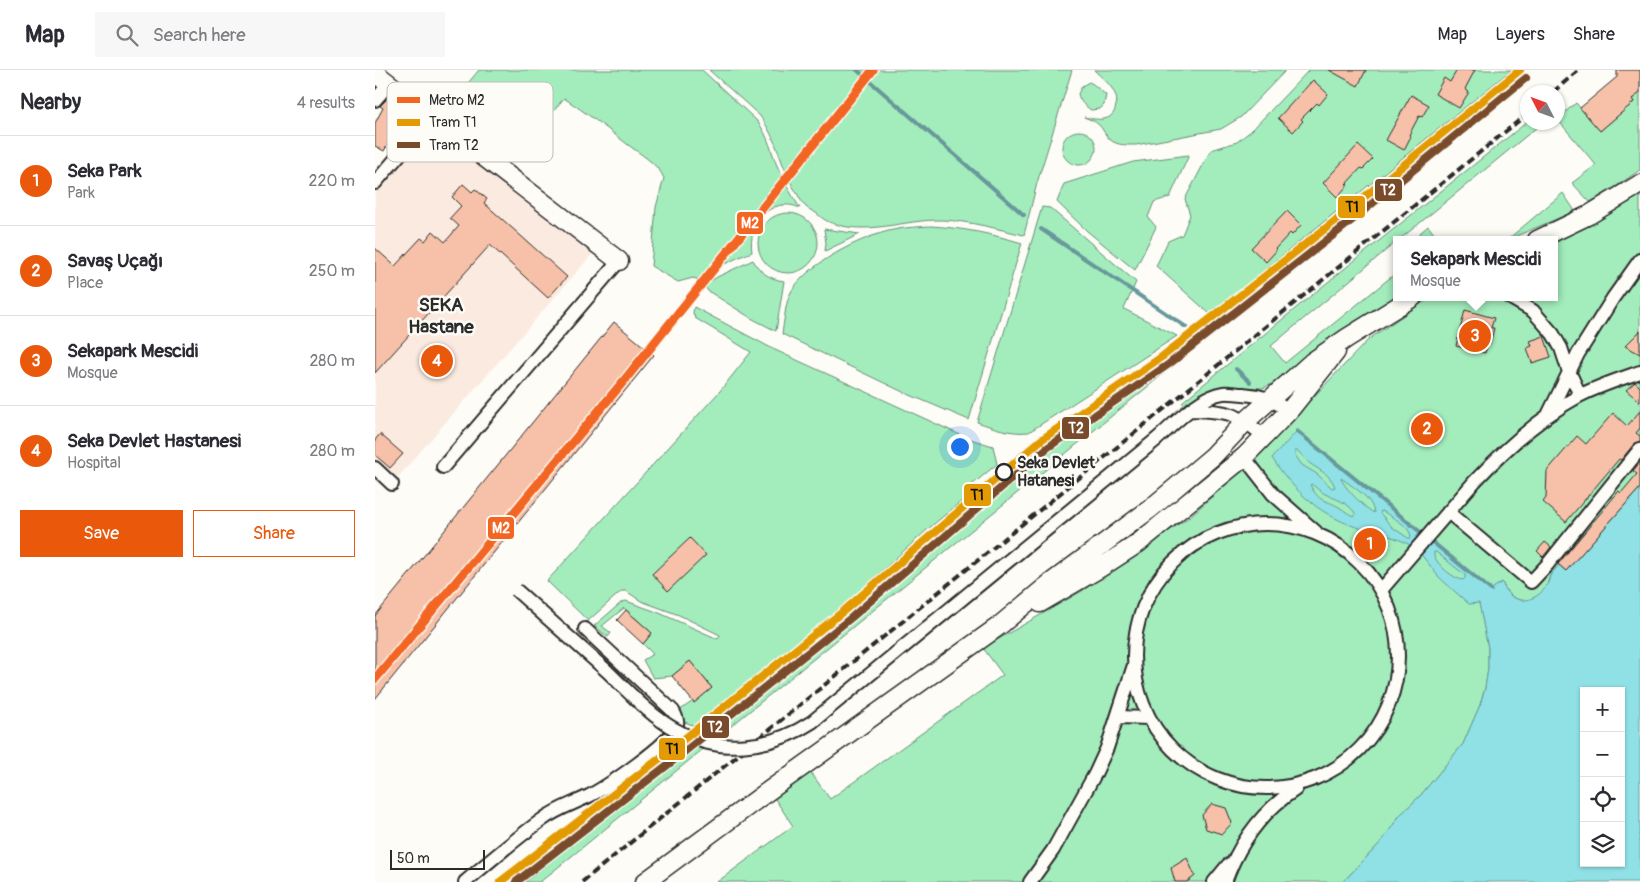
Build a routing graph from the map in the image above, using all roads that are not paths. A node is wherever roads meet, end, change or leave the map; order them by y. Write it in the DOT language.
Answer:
graph roads {
  1 [pos="375,73"];
  2 [pos="387,82"];
  3 [pos="387,86"];
  4 [pos="375,100"];
  5 [pos="393,162"];
  6 [pos="490,162"];
  7 [pos="375,183"];
  8 [pos="1640,184"];
  9 [pos="1545,236"];
  10 [pos="1640,260"];
  11 [pos="619,261"];
  12 [pos="1407,301"];
  13 [pos="1516,301"];
  14 [pos="1347,338"];
  15 [pos="1569,372"];
  16 [pos="1638,374"];
  17 [pos="1580,395"];
  18 [pos="1271,399"];
  19 [pos="1191,410"];
  20 [pos="1289,411"];
  21 [pos="1548,415"];
  22 [pos="1246,421"];
  23 [pos="1265,436"];
  24 [pos="1640,449"];
  25 [pos="1245,456"];
  26 [pos="443,467"];
  27 [pos="375,468"];
  28 [pos="392,484"];
  29 [pos="1448,512"];
  30 [pos="1324,538"];
  31 [pos="1381,588"];
  32 [pos="516,590"];
  33 [pos="999,626"];
  34 [pos="585,629"];
  35 [pos="1136,660"];
  36 [pos="1118,718"];
  37 [pos="1149,718"];
  38 [pos="1304,784"];
  39 [pos="1238,851"];
  40 [pos="465,882"];
  41 [pos="645,882"];
  42 [pos="1030,882"];
  43 [pos="1214,882"];
  44 [pos="1225,882"];
  1 -- 2 [label="main road"];
  3 -- 4 [label="street"];
  5 -- 7 [label="street"];
  6 -- 11 [label="main road"];
  8 -- 9 [label="main road"];
  10 -- 15 [label="street"];
  11 -- 26 [label="street"];
  12 -- 14 [label="main road"];
  13 -- 15 [label="street"];
  14 -- 18 [label="main road"];
  14 -- 20 [label="main road"];
  15 -- 17 [label="street"];
  15 -- 21 [label="street"];
  16 -- 17 [label="street"];
  17 -- 21 [label="street"];
  18 -- 19 [label="street"];
  18 -- 20 [label="street"];
  18 -- 22 [label="main road"];
  19 -- 22 [label="street"];
  19 -- 32 [label="street, bridge"];
  20 -- 23 [label="main road"];
  21 -- 29 [label="street"];
  22 -- 23 [label="street"];
  22 -- 33 [label="main road"];
  23 -- 25 [label="main road"];
  24 -- 29 [label="street"];
  25 -- 30 [label="street"];
  25 -- 33 [label="main road"];
  27 -- 28 [label="street"];
  29 -- 31 [label="street"];
  30 -- 31 [label="street"];
  30 -- 35 [label="street"];
  31 -- 38 [label="street"];
  33 -- 41 [label="main road"];
  34 -- 40 [label="street"];
  35 -- 36 [label="street"];
  35 -- 37 [label="street"];
  36 -- 37 [label="street"];
  36 -- 42 [label="street"];
  37 -- 38 [label="street"];
  38 -- 39 [label="street"];
  39 -- 43 [label="street"];
  39 -- 44 [label="street"];
}
